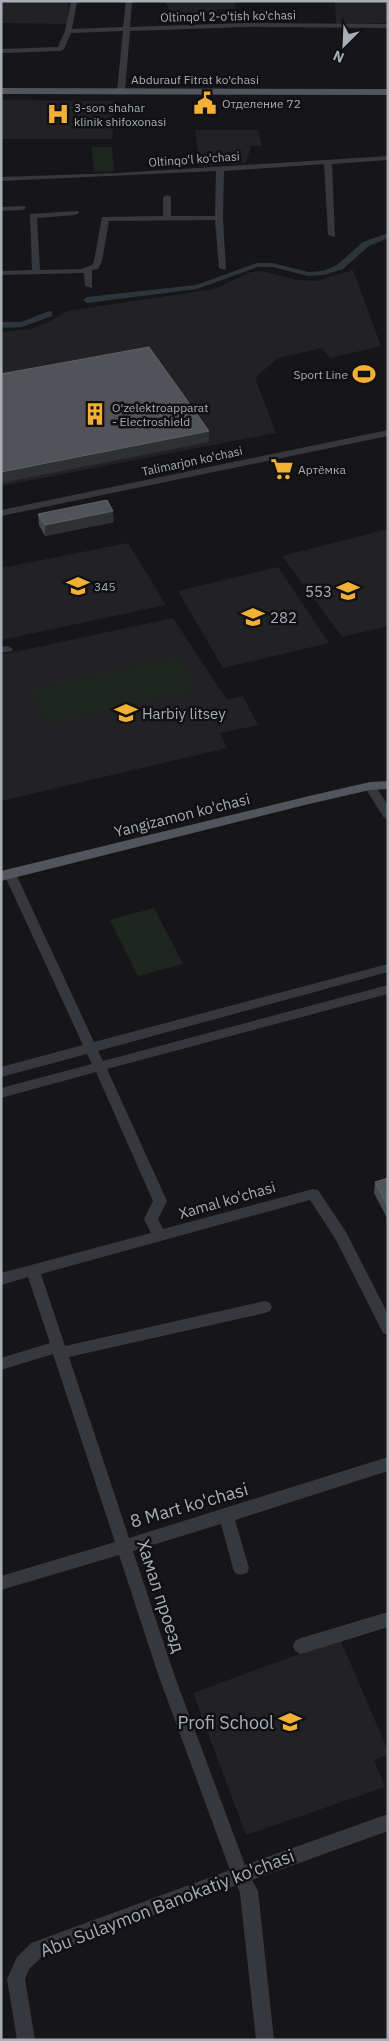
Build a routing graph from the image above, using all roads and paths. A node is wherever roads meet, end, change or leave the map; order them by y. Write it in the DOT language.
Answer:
graph roads {
  1 [pos="74,2"];
  2 [pos="129,2"];
  3 [pos="388,26"];
  4 [pos="127,29"];
  5 [pos="68,31"];
  6 [pos="1,51"];
  7 [pos="1,92"];
  8 [pos="121,93"];
  9 [pos="388,94"];
  10 [pos="388,158"];
  11 [pos="328,161"];
  12 [pos="220,168"];
  13 [pos="1,179"];
  14 [pos="167,197"];
  15 [pos="22,208"];
  16 [pos="1,209"];
  17 [pos="75,213"];
  18 [pos="219,218"];
  19 [pos="167,219"];
  20 [pos="332,235"];
  21 [pos="223,268"];
  22 [pos="88,270"];
  23 [pos="36,271"];
  24 [pos="1,273"];
  25 [pos="89,286"];
  26 [pos="388,434"];
  27 [pos="1,513"];
  28 [pos="388,777"];
  29 [pos="388,785"];
  30 [pos="370,786"];
  31 [pos="388,815"];
  32 [pos="6,875"];
  33 [pos="388,968"];
  34 [pos="388,989"];
  35 [pos="91,1048"];
  36 [pos="100,1067"];
  37 [pos="1,1072"];
  38 [pos="1,1094"];
  39 [pos="159,1236"];
  40 [pos="33,1270"];
  41 [pos="1,1279"];
  42 [pos="265,1307"];
  43 [pos="388,1329"];
  44 [pos="59,1350"];
  45 [pos="1,1364"];
  46 [pos="388,1464"];
  47 [pos="226,1516"];
  48 [pos="124,1545"];
  49 [pos="241,1568"];
  50 [pos="1,1583"];
  51 [pos="388,1619"];
  52 [pos="301,1646"];
  53 [pos="388,1822"];
  54 [pos="240,1874"];
  55 [pos="26,2040"];
  56 [pos="265,2040"];
  1 -- 5 [label="street"];
  2 -- 4 [label="street"];
  3 -- 4 [label="street, Oltinqo'l 2-o'tish ko'chasi"];
  4 -- 5 [label="street, Oltinqo'l 2-o'tish ko'chasi"];
  4 -- 8 [label="street"];
  5 -- 6 [label="street"];
  7 -- 8 [label="main road, Abdurauf Fitrat ko'chasi"];
  8 -- 9 [label="main road, Abdurauf Fitrat ko'chasi"];
  10 -- 11 [label="street, Oltinqo'l ko'chasi"];
  11 -- 12 [label="street, Oltinqo'l ko'chasi"];
  11 -- 20 [label="street"];
  12 -- 13 [label="street, Oltinqo'l ko'chasi"];
  12 -- 18 [label="street"];
  14 -- 19 [label="street"];
  15 -- 16 [label="street"];
  17 -- 23 [label="street"];
  18 -- 19 [label="street"];
  18 -- 21 [label="street"];
  19 -- 22 [label="street"];
  22 -- 23 [label="street"];
  22 -- 25 [label="street"];
  23 -- 24 [label="street"];
  26 -- 27 [label="street, Talimarjon ko'chasi"];
  28 -- 30 [label="main road, Yangizamon ko'chasi"];
  29 -- 30 [label="main road, Yangizamon ko'chasi"];
  30 -- 31 [label="street"];
  30 -- 32 [label="main road, Yangizamon ko'chasi"];
  32 -- 35 [label="street"];
  33 -- 35 [label="street"];
  34 -- 36 [label="street"];
  35 -- 36 [label="street"];
  35 -- 37 [label="street"];
  36 -- 38 [label="street"];
  36 -- 39 [label="street"];
  39 -- 40 [label="street, Xamal ko'chasi"];
  39 -- 43 [label="street, Xamal ko'chasi"];
  40 -- 41 [label="street, Xamal ko'chasi"];
  40 -- 44 [label="street, Хамал проезд"];
  42 -- 44 [label="street"];
  44 -- 45 [label="street"];
  44 -- 48 [label="street, Хамал проезд"];
  46 -- 47 [label="street, 8 Mart ko'chasi"];
  47 -- 48 [label="street, 8 Mart ko'chasi"];
  47 -- 49 [label="street"];
  48 -- 50 [label="street, 8 Mart ko'chasi"];
  48 -- 54 [label="street, Хамал проезд"];
  51 -- 52 [label="street"];
  53 -- 54 [label="street, Abu Sulaymon Banokatiy ko'chasi"];
  54 -- 55 [label="street, Abu Sulaymon Banokatiy ko'chasi"];
  54 -- 56 [label="street, Хамал проезд"];
}
